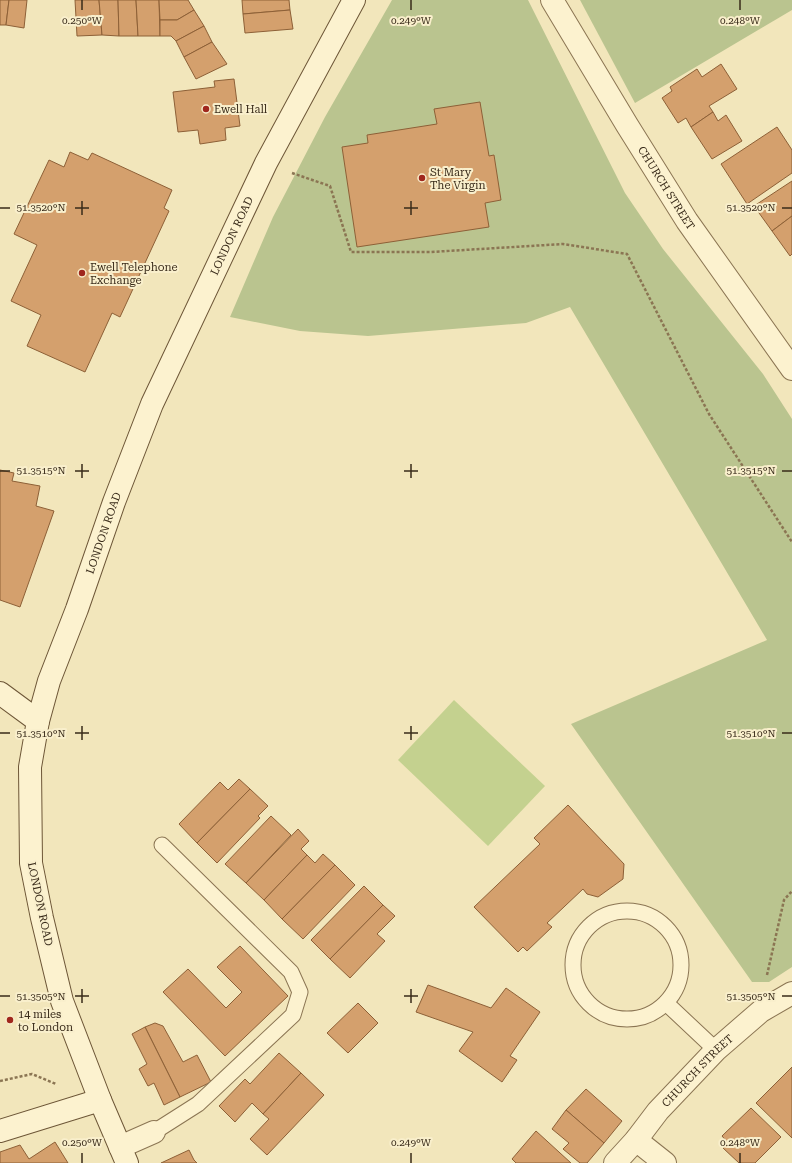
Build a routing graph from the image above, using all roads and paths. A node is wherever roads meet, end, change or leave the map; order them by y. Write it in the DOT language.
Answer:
graph roads {
  1 [pos="354,0"];
  2 [pos="552,0"];
  3 [pos="266,163"];
  4 [pos="792,369"];
  5 [pos="792,542"];
  6 [pos="0,693"];
  7 [pos="38,721"];
  8 [pos="162,845"];
  9 [pos="792,891"];
  10 [pos="767,975"];
  11 [pos="792,992"];
  12 [pos="666,1004"];
  13 [pos="716,1050"];
  14 [pos="100,1100"];
  15 [pos="0,1131"];
  16 [pos="154,1132"];
  17 [pos="636,1140"];
  18 [pos="124,1155"];
  19 [pos="615,1163"];
  20 [pos="665,1163"];
  1 -- 3 [label="main road, LONDON ROAD"];
  2 -- 4 [label="main road, CHURCH STREET"];
  3 -- 5 [label="path"];
  3 -- 7 [label="main road, LONDON ROAD"];
  6 -- 7 [label="main road"];
  7 -- 14 [label="main road, LONDON ROAD"];
  8 -- 16 [label="lane"];
  9 -- 10 [label="path"];
  11 -- 13 [label="main road, CHURCH STREET"];
  12 -- 12 [label="lane"];
  12 -- 13 [label="lane"];
  13 -- 17 [label="main road, CHURCH STREET"];
  14 -- 15 [label="main road"];
  14 -- 18 [label="main road, LONDON ROAD"];
  16 -- 18 [label="main road"];
  17 -- 19 [label="main road, CHURCH STREET"];
  17 -- 20 [label="main road"];
}
